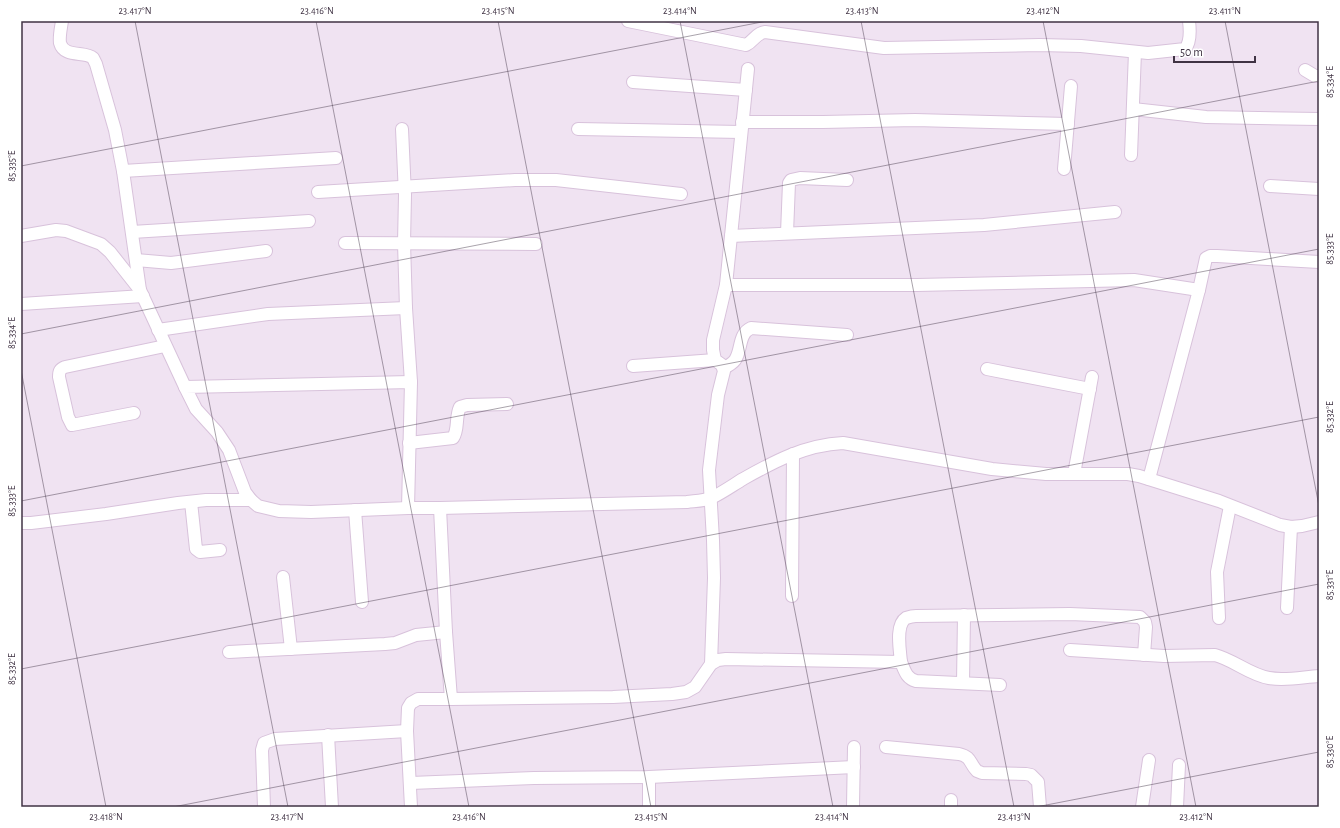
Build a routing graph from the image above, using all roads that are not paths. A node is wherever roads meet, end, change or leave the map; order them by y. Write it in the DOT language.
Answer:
graph roads {
  1 [pos="62,21"];
  2 [pos="628,21"];
  3 [pos="1189,21"];
  4 [pos="666,25"];
  5 [pos="1135,52"];
  6 [pos="748,69"];
  7 [pos="1305,70"];
  8 [pos="1319,76"];
  9 [pos="633,82"];
  10 [pos="1071,86"];
  11 [pos="746,90"];
  12 [pos="1133,109"];
  13 [pos="1319,119"];
  14 [pos="1068,124"];
  15 [pos="742,127"];
  16 [pos="402,129"];
  17 [pos="578,129"];
  18 [pos="1131,155"];
  19 [pos="336,158"];
  20 [pos="1064,169"];
  21 [pos="123,171"];
  22 [pos="847,180"];
  23 [pos="1270,186"];
  24 [pos="404,188"];
  25 [pos="1319,189"];
  26 [pos="318,192"];
  27 [pos="681,194"];
  28 [pos="1115,212"];
  29 [pos="309,221"];
  30 [pos="132,232"];
  31 [pos="787,233"];
  32 [pos="21,236"];
  33 [pos="731,236"];
  34 [pos="345,243"];
  35 [pos="404,243"];
  36 [pos="536,244"];
  37 [pos="266,251"];
  38 [pos="136,260"];
  39 [pos="1319,262"];
  40 [pos="726,285"];
  41 [pos="1199,290"];
  42 [pos="142,293"];
  43 [pos="21,304"];
  44 [pos="406,308"];
  45 [pos="158,330"];
  46 [pos="847,335"];
  47 [pos="165,346"];
  48 [pos="715,360"];
  49 [pos="633,366"];
  50 [pos="724,368"];
  51 [pos="987,369"];
  52 [pos="411,382"];
  53 [pos="184,387"];
  54 [pos="507,404"];
  55 [pos="134,413"];
  56 [pos="410,443"];
  57 [pos="793,454"];
  58 [pos="1074,474"];
  59 [pos="1149,479"];
  60 [pos="710,498"];
  61 [pos="251,500"];
  62 [pos="191,502"];
  63 [pos="1230,506"];
  64 [pos="408,508"];
  65 [pos="440,508"];
  66 [pos="355,510"];
  67 [pos="1319,522"];
  68 [pos="21,523"];
  69 [pos="1291,527"];
  70 [pos="220,550"];
  71 [pos="283,577"];
  72 [pos="792,596"];
  73 [pos="362,602"];
  74 [pos="1287,608"];
  75 [pos="964,615"];
  76 [pos="1219,618"];
  77 [pos="446,632"];
  78 [pos="291,649"];
  79 [pos="1070,650"];
  80 [pos="229,652"];
  81 [pos="1144,655"];
  82 [pos="901,662"];
  83 [pos="711,664"];
  84 [pos="1319,676"];
  85 [pos="962,683"];
  86 [pos="1000,685"];
  87 [pos="452,699"];
  88 [pos="407,731"];
  89 [pos="328,735"];
  90 [pos="886,747"];
  91 [pos="854,748"];
  92 [pos="1149,760"];
  93 [pos="1178,764"];
  94 [pos="854,768"];
  95 [pos="649,777"];
  96 [pos="411,783"];
  97 [pos="264,807"];
  98 [pos="332,807"];
  99 [pos="411,807"];
  100 [pos="649,807"];
  101 [pos="854,807"];
  102 [pos="1040,807"];
  103 [pos="1142,807"];
  104 [pos="1177,807"];
  1 -- 21 [label="street"];
  2 -- 4 [label="street"];
  3 -- 5 [label="street"];
  4 -- 5 [label="street"];
  5 -- 12 [label="street"];
  6 -- 11 [label="street"];
  7 -- 8 [label="street"];
  9 -- 11 [label="street"];
  10 -- 14 [label="street"];
  11 -- 15 [label="street"];
  12 -- 13 [label="street"];
  12 -- 18 [label="street"];
  14 -- 15 [label="street"];
  14 -- 20 [label="street"];
  15 -- 17 [label="street"];
  15 -- 33 [label="street"];
  16 -- 24 [label="street"];
  19 -- 21 [label="street"];
  21 -- 30 [label="street"];
  22 -- 31 [label="street"];
  23 -- 25 [label="street"];
  24 -- 26 [label="street"];
  24 -- 27 [label="street"];
  24 -- 35 [label="street"];
  28 -- 31 [label="street"];
  29 -- 30 [label="street"];
  30 -- 38 [label="street"];
  31 -- 33 [label="street"];
  32 -- 42 [label="street"];
  33 -- 40 [label="street"];
  34 -- 35 [label="street"];
  35 -- 36 [label="street"];
  35 -- 44 [label="street"];
  37 -- 38 [label="street"];
  38 -- 42 [label="street"];
  39 -- 41 [label="street"];
  40 -- 41 [label="street"];
  40 -- 48 [label="street"];
  41 -- 59 [label="street"];
  42 -- 43 [label="street"];
  42 -- 45 [label="street"];
  44 -- 45 [label="street"];
  44 -- 52 [label="street"];
  45 -- 47 [label="street"];
  46 -- 50 [label="street"];
  47 -- 53 [label="street"];
  47 -- 55 [label="street"];
  48 -- 49 [label="street"];
  48 -- 50 [label="street"];
  50 -- 60 [label="street"];
  51 -- 58 [label="street"];
  52 -- 53 [label="street"];
  52 -- 56 [label="street"];
  53 -- 61 [label="street"];
  54 -- 56 [label="street"];
  56 -- 64 [label="street"];
  57 -- 58 [label="street"];
  57 -- 60 [label="street"];
  57 -- 72 [label="street"];
  58 -- 59 [label="street"];
  59 -- 63 [label="street"];
  60 -- 65 [label="street"];
  60 -- 83 [label="street"];
  61 -- 62 [label="street"];
  61 -- 66 [label="street"];
  62 -- 68 [label="street"];
  62 -- 70 [label="street"];
  63 -- 69 [label="street"];
  63 -- 76 [label="street"];
  64 -- 65 [label="street"];
  64 -- 66 [label="street"];
  65 -- 77 [label="street"];
  66 -- 73 [label="street"];
  67 -- 69 [label="street"];
  69 -- 74 [label="street"];
  71 -- 78 [label="street"];
  75 -- 81 [label="street"];
  75 -- 82 [label="street"];
  75 -- 85 [label="street"];
  77 -- 78 [label="street"];
  77 -- 87 [label="street"];
  78 -- 80 [label="street"];
  79 -- 81 [label="street"];
  81 -- 84 [label="street"];
  82 -- 83 [label="street"];
  82 -- 85 [label="street"];
  83 -- 87 [label="street"];
  85 -- 86 [label="street"];
  87 -- 88 [label="street"];
  88 -- 89 [label="street"];
  88 -- 96 [label="street"];
  89 -- 97 [label="street"];
  89 -- 98 [label="street"];
  90 -- 102 [label="street"];
  91 -- 94 [label="street"];
  92 -- 103 [label="street"];
  93 -- 104 [label="street"];
  94 -- 95 [label="street"];
  94 -- 101 [label="street"];
  95 -- 96 [label="street"];
  95 -- 100 [label="street"];
  96 -- 99 [label="street"];
}
